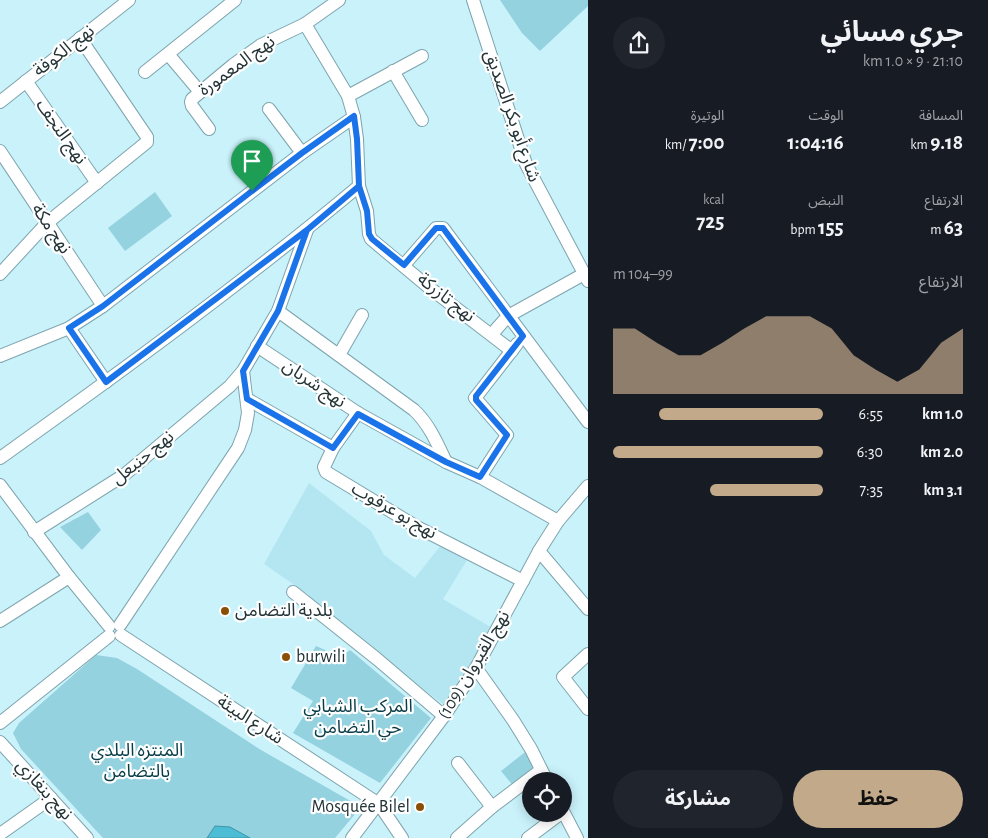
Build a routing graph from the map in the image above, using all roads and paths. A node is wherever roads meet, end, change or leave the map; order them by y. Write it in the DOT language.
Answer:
graph roads {
  1 [pos="129,0"];
  2 [pos="235,0"];
  3 [pos="339,0"];
  4 [pos="473,0"];
  5 [pos="114,5"];
  6 [pos="305,24"];
  7 [pos="80,38"];
  8 [pos="168,54"];
  9 [pos="422,56"];
  10 [pos="393,71"];
  11 [pos="26,81"];
  12 [pos="200,92"];
  13 [pos="348,96"];
  14 [pos="0,102"];
  15 [pos="269,109"];
  16 [pos="354,116"];
  17 [pos="422,120"];
  18 [pos="209,129"];
  19 [pos="0,152"];
  20 [pos="302,153"];
  21 [pos="97,183"];
  22 [pos="359,186"];
  23 [pos="47,223"];
  24 [pos="307,230"];
  25 [pos="404,265"];
  26 [pos="0,274"];
  27 [pos="586,277"];
  28 [pos="103,306"];
  29 [pos="278,311"];
  30 [pos="362,315"];
  31 [pos="508,316"];
  32 [pos="69,328"];
  33 [pos="492,334"];
  34 [pos="523,336"];
  35 [pos="257,346"];
  36 [pos="512,351"];
  37 [pos="339,354"];
  38 [pos="0,356"];
  39 [pos="243,371"];
  40 [pos="106,382"];
  41 [pos="247,399"];
  42 [pos="358,414"];
  43 [pos="588,422"];
  44 [pos="333,448"];
  45 [pos="0,458"];
  46 [pos="446,462"];
  47 [pos="480,477"];
  48 [pos="0,484"];
  49 [pos="588,486"];
  50 [pos="558,521"];
  51 [pos="34,532"];
  52 [pos="539,551"];
  53 [pos="69,577"];
  54 [pos="523,581"];
  55 [pos="292,592"];
  56 [pos="588,609"];
  57 [pos="0,621"];
  58 [pos="115,630"];
  59 [pos="588,654"];
  60 [pos="476,668"];
  61 [pos="588,709"];
  62 [pos="444,716"];
  63 [pos="0,723"];
  64 [pos="0,742"];
  65 [pos="458,763"];
  66 [pos="542,772"];
  67 [pos="522,789"];
  68 [pos="51,798"];
  69 [pos="379,804"];
  70 [pos="492,807"];
  71 [pos="549,822"];
  72 [pos="569,822"];
  73 [pos="0,834"];
  74 [pos="87,838"];
  75 [pos="352,838"];
  76 [pos="402,838"];
  77 [pos="457,838"];
  78 [pos="528,838"];
  79 [pos="577,838"];
  1 -- 5 [label="street, نهج الكوفة"];
  2 -- 8 [label="street"];
  2 -- 8 [label="street"];
  3 -- 6 [label="street, نهج المعمورة"];
  4 -- 27 [label="street, شارع أبو بكر الصديق"];
  5 -- 7 [label="street, نهج الكوفة"];
  6 -- 12 [label="street, نهج المعمورة"];
  6 -- 13 [label="street, نهج تازركة"];
  7 -- 11 [label="street, نهج الكوفة"];
  7 -- 21 [label="street"];
  8 -- 12 [label="street"];
  9 -- 10 [label="street"];
  10 -- 13 [label="street"];
  10 -- 17 [label="street"];
  11 -- 14 [label="street, نهج الكوفة"];
  11 -- 21 [label="street, نهج النجف"];
  12 -- 18 [label="street, نهج المعمورة"];
  13 -- 16 [label="street, نهج تازركة"];
  15 -- 20 [label="street"];
  16 -- 20 [label="street"];
  16 -- 22 [label="street, نهج تازركة"];
  19 -- 23 [label="street, نهج مكة"];
  20 -- 28 [label="street"];
  21 -- 23 [label="street"];
  22 -- 24 [label="street"];
  22 -- 25 [label="street, نهج تازركة"];
  23 -- 26 [label="street"];
  23 -- 28 [label="street, نهج مكة"];
  24 -- 29 [label="street, نهج حنبعل"];
  24 -- 40 [label="street"];
  25 -- 31 [label="street"];
  25 -- 33 [label="street, نهج تازركة"];
  27 -- 31 [label="street"];
  28 -- 32 [label="street"];
  29 -- 35 [label="street, نهج حنبعل"];
  29 -- 37 [label="street"];
  30 -- 37 [label="street"];
  31 -- 33 [label="street"];
  31 -- 34 [label="street"];
  32 -- 38 [label="street"];
  32 -- 40 [label="street"];
  33 -- 36 [label="street, نهج تازركة"];
  34 -- 36 [label="street"];
  34 -- 43 [label="street"];
  35 -- 39 [label="street, نهج حنبعل"];
  35 -- 42 [label="street, نهج شربان"];
  36 -- 47 [label="street"];
  37 -- 46 [label="street"];
  39 -- 41 [label="street"];
  39 -- 51 [label="street, نهج حنبعل"];
  40 -- 45 [label="street"];
  41 -- 44 [label="street"];
  41 -- 58 [label="street"];
  42 -- 44 [label="street, نهج بو عرقوب"];
  42 -- 46 [label="street, نهج شربان"];
  44 -- 54 [label="street, نهج بو عرقوب"];
  46 -- 47 [label="street, نهج شربان"];
  47 -- 50 [label="street, نهج شربان"];
  48 -- 51 [label="street, شارع البيئة"];
  49 -- 50 [label="street, نهج القيروان (109)"];
  50 -- 52 [label="street, نهج القيروان (109)"];
  51 -- 53 [label="street, شارع البيئة"];
  52 -- 54 [label="street, نهج القيروان (109)"];
  52 -- 56 [label="street"];
  53 -- 57 [label="street"];
  53 -- 58 [label="street, شارع البيئة"];
  54 -- 60 [label="street, نهج القيروان (109)"];
  55 -- 62 [label="street"];
  58 -- 63 [label="street"];
  58 -- 69 [label="street, شارع البيئة"];
  59 -- 61 [label="street"];
  60 -- 62 [label="street, نهج القيروان (109)"];
  60 -- 66 [label="street"];
  62 -- 69 [label="street, نهج القيروان (109)"];
  64 -- 68 [label="street, نهج بنغازي"];
  65 -- 70 [label="street"];
  67 -- 70 [label="street"];
  68 -- 73 [label="street"];
  68 -- 74 [label="street, نهج بنغازي"];
  69 -- 75 [label="street, نهج القيروان (109)"];
  69 -- 76 [label="street"];
  70 -- 77 [label="street"];
  71 -- 78 [label="street"];
  72 -- 79 [label="street"];
}
